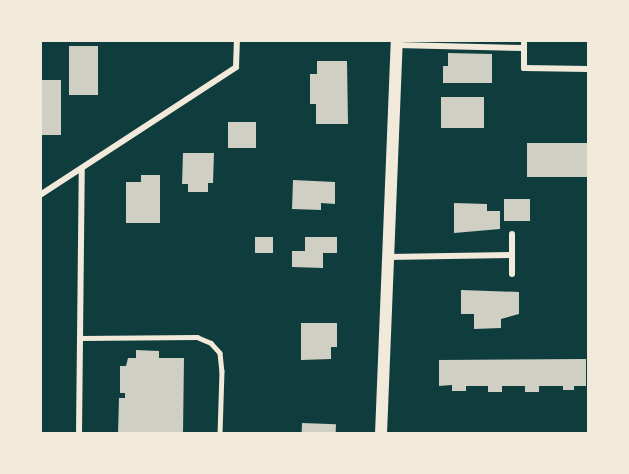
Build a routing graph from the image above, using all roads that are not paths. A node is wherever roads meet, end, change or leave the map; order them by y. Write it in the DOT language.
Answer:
graph roads {
  1 [pos="237,40"];
  2 [pos="524,40"];
  3 [pos="397,43"];
  4 [pos="524,48"];
  5 [pos="588,69"];
  6 [pos="82,169"];
  7 [pos="40,195"];
  8 [pos="512,234"];
  9 [pos="512,255"];
  10 [pos="387,258"];
  11 [pos="512,274"];
  12 [pos="80,338"];
  13 [pos="79,434"];
  14 [pos="220,434"];
  15 [pos="381,434"];
  1 -- 6 [label="street"];
  2 -- 4 [label="street"];
  3 -- 4 [label="street"];
  3 -- 10 [label="main road"];
  4 -- 5 [label="street"];
  6 -- 7 [label="street"];
  6 -- 12 [label="street"];
  8 -- 9 [label="street"];
  9 -- 10 [label="street"];
  9 -- 11 [label="street"];
  10 -- 15 [label="main road"];
  12 -- 13 [label="street"];
  12 -- 14 [label="lane"];
}
